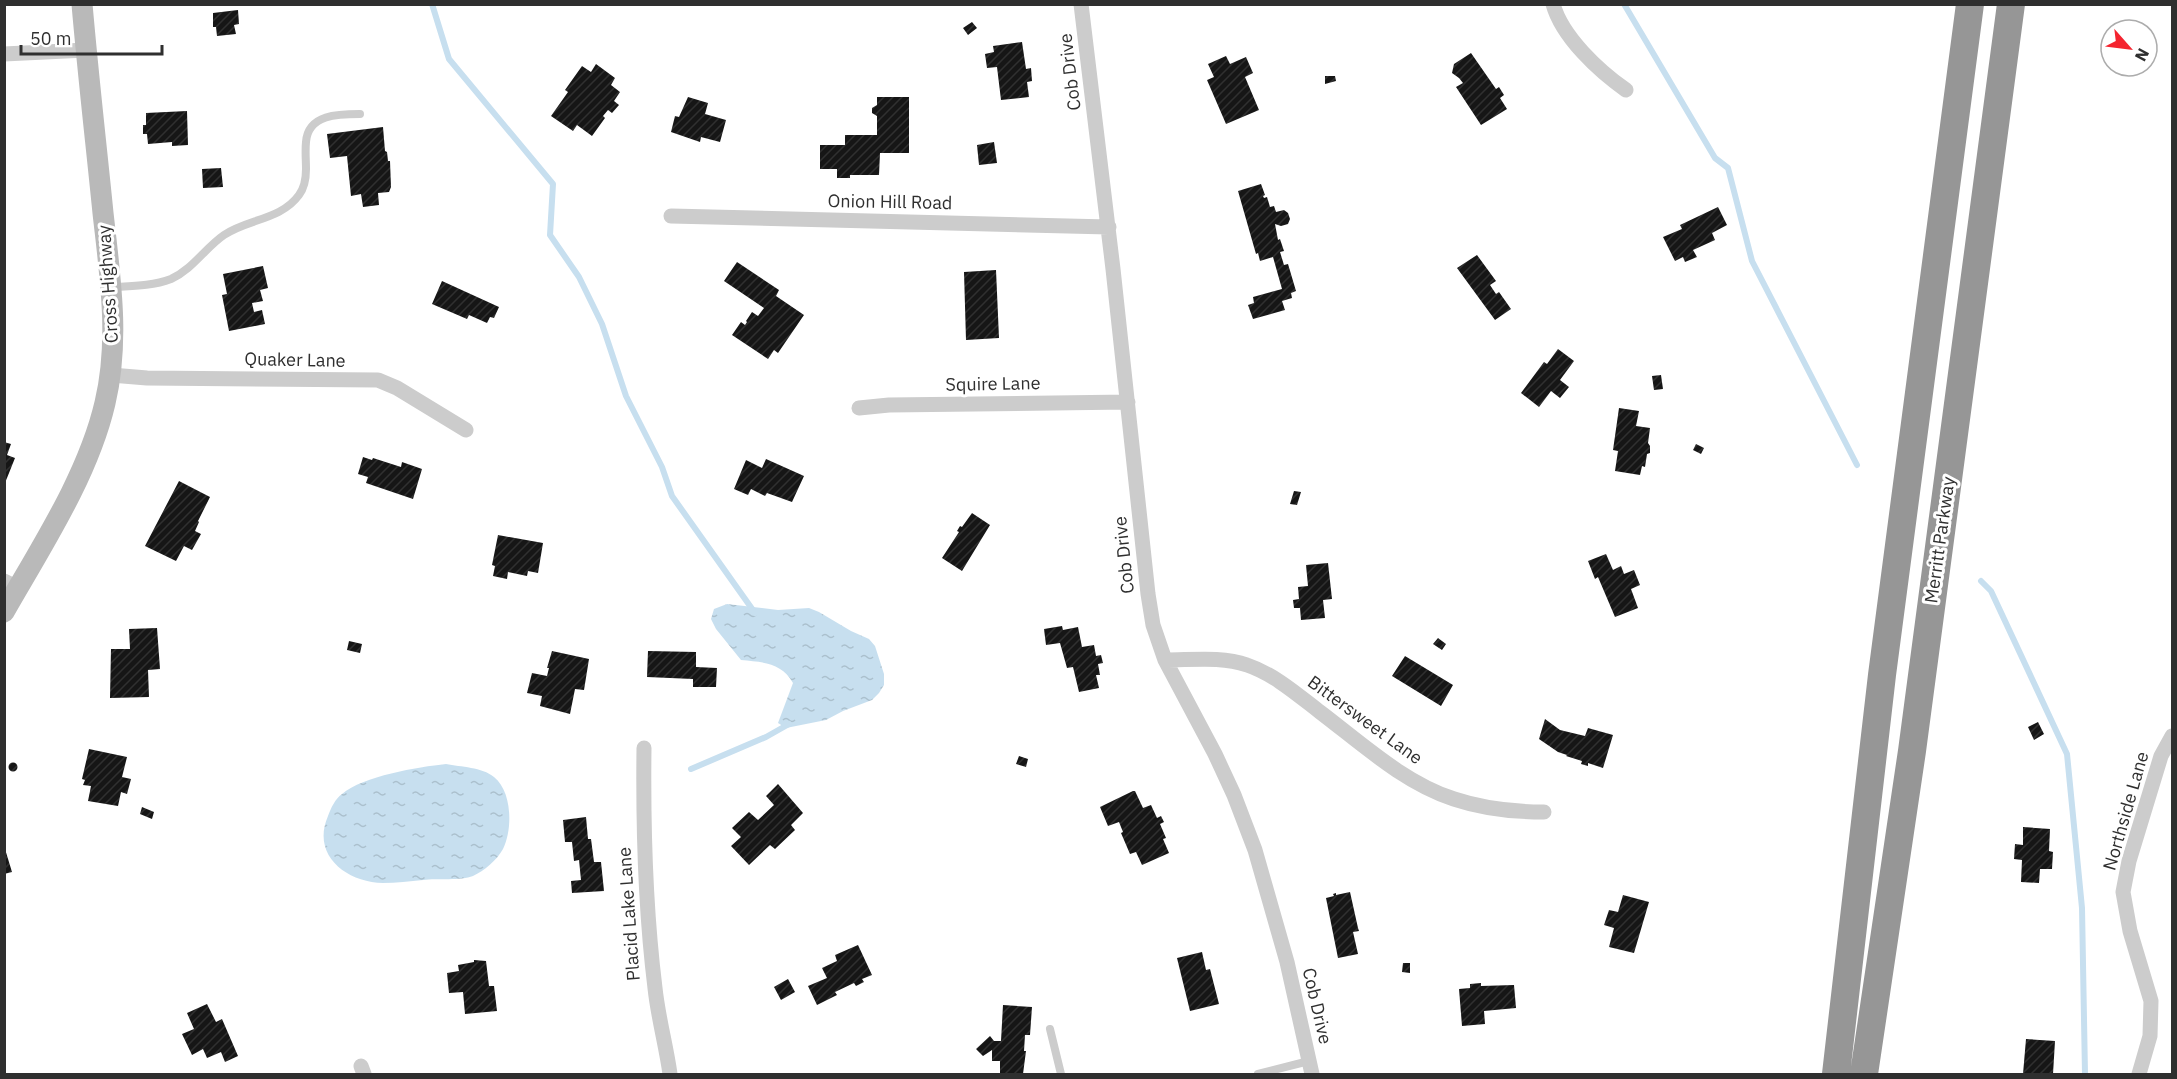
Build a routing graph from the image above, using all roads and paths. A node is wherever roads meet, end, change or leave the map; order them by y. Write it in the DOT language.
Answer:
graph roads {
  1 [pos="82,4"];
  2 [pos="1081,4"];
  3 [pos="1553,4"];
  4 [pos="1970,4"];
  5 [pos="2011,4"];
  6 [pos="86,50"];
  7 [pos="4,54"];
  8 [pos="1626,90"];
  9 [pos="360,114"];
  10 [pos="671,216"];
  11 [pos="1109,227"];
  12 [pos="111,288"];
  13 [pos="111,375"];
  14 [pos="1128,402"];
  15 [pos="859,408"];
  16 [pos="466,430"];
  17 [pos="11,584"];
  18 [pos="4,612"];
  19 [pos="1166,660"];
  20 [pos="2172,736"];
  21 [pos="644,748"];
  22 [pos="1544,812"];
  23 [pos="1050,1029"];
  24 [pos="1310,1067"];
  25 [pos="670,1074"];
  26 [pos="1061,1074"];
  27 [pos="1258,1074"];
  28 [pos="1836,1074"];
  29 [pos="1864,1074"];
  30 [pos="2139,1074"];
  1 -- 6 [label="street, Cross Highway"];
  2 -- 11 [label="street, Cob Drive"];
  3 -- 8 [label="street"];
  4 -- 28 [label="highway"];
  5 -- 29 [label="highway, Merritt Parkway"];
  6 -- 7 [label="street"];
  6 -- 12 [label="street, Cross Highway"];
  9 -- 12 [label="lane"];
  10 -- 11 [label="street, Onion Hill Road"];
  11 -- 14 [label="street, Cob Drive"];
  12 -- 13 [label="street, Cross Highway"];
  13 -- 16 [label="street, Quaker Lane"];
  13 -- 17 [label="street, Cross Highway"];
  14 -- 15 [label="street, Squire Lane"];
  14 -- 19 [label="street, Cob Drive"];
  17 -- 18 [label="street, Cross Highway"];
  19 -- 22 [label="street, Bittersweet Lane"];
  19 -- 24 [label="street, Cob Drive"];
  20 -- 30 [label="street, Northside Lane"];
  21 -- 25 [label="street, Placid Lake Lane"];
  23 -- 26 [label="lane"];
  24 -- 27 [label="lane"];
}
